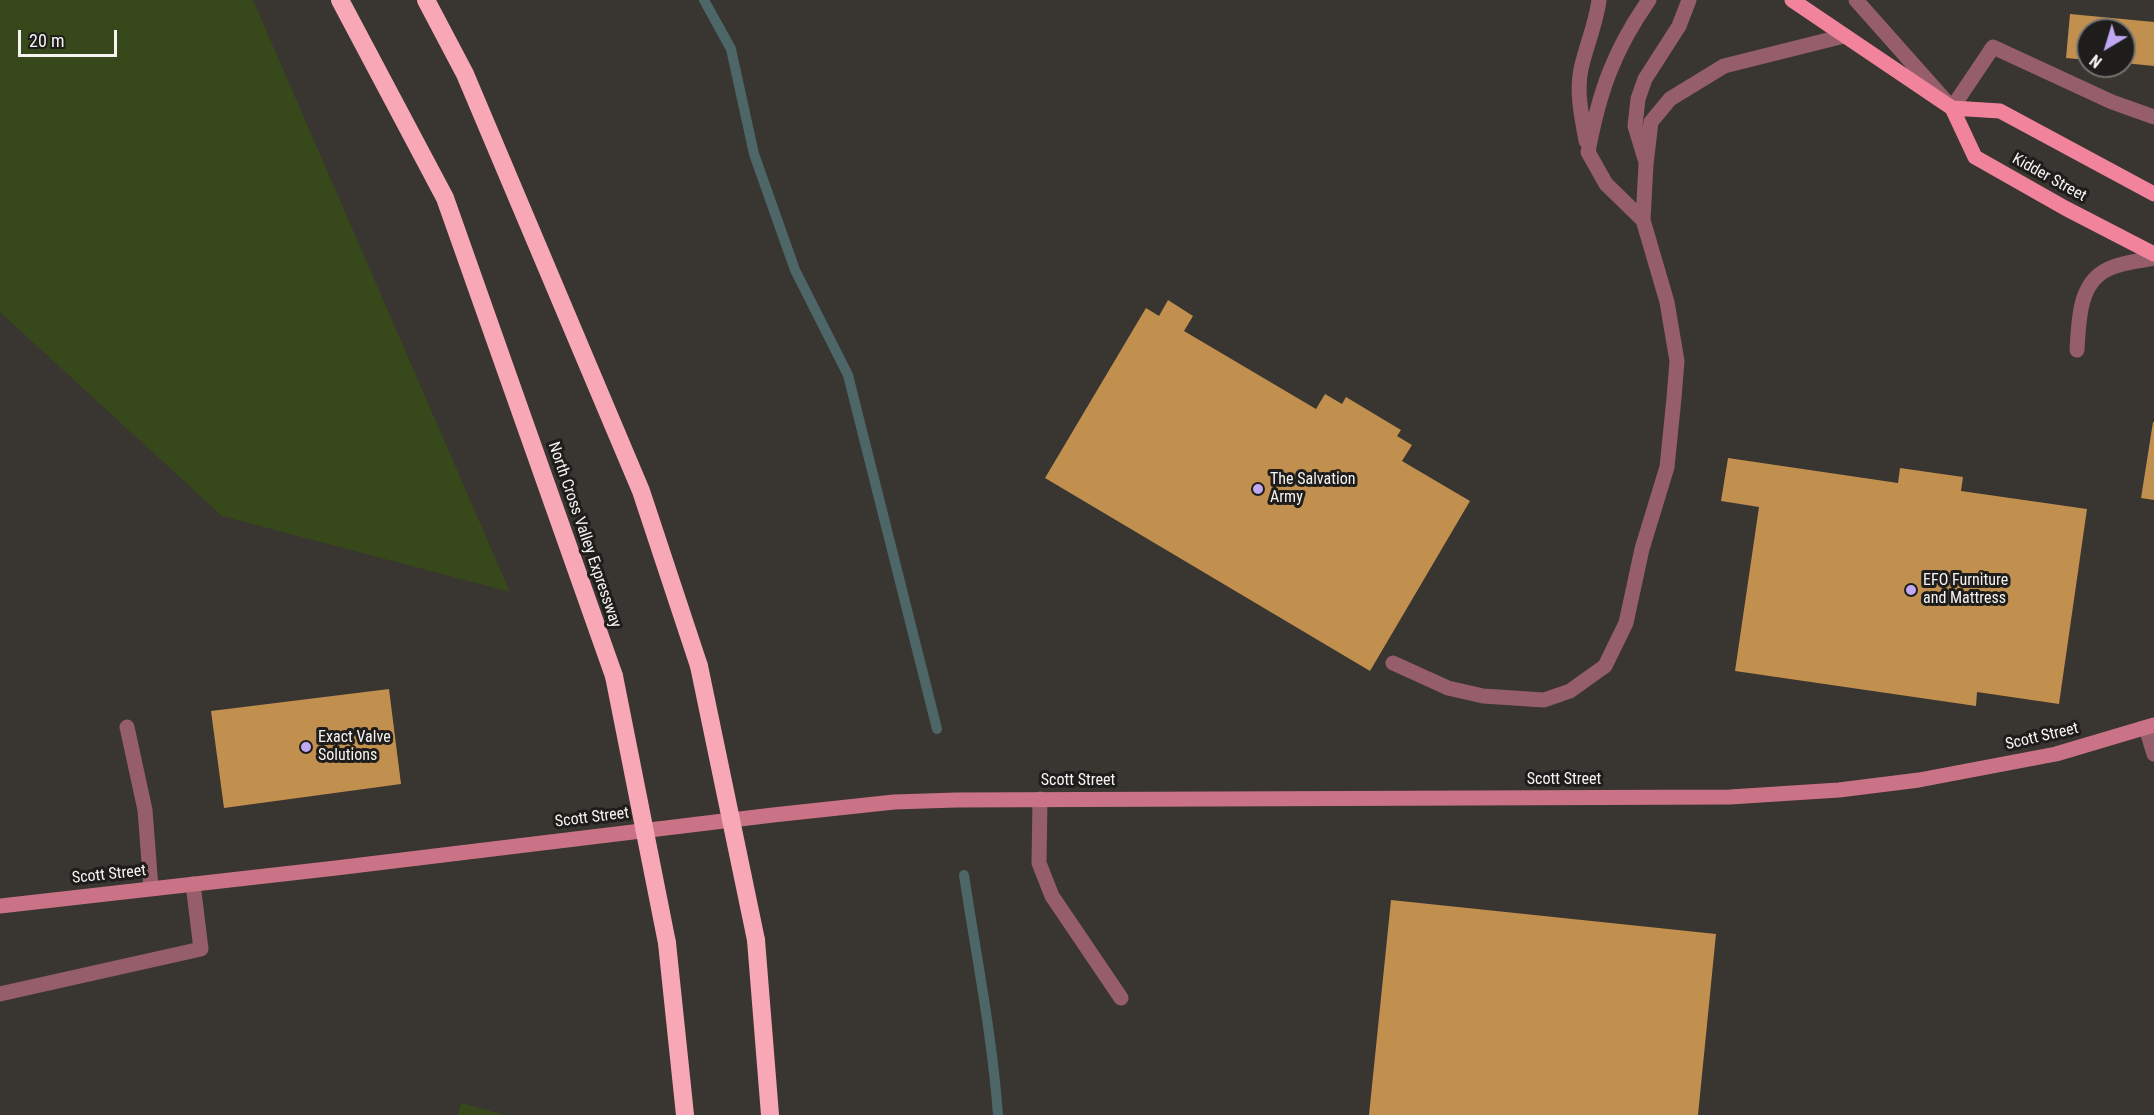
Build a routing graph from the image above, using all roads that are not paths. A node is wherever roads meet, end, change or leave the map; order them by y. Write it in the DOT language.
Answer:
graph roads {
  1 [pos="340,0"];
  2 [pos="426,0"];
  3 [pos="1599,0"];
  4 [pos="1650,0"];
  5 [pos="1689,0"];
  6 [pos="1792,0"];
  7 [pos="1856,0"];
  8 [pos="1844,36"];
  9 [pos="1952,108"];
  10 [pos="2154,117"];
  11 [pos="1588,152"];
  12 [pos="1646,164"];
  13 [pos="2154,194"];
  14 [pos="1643,220"];
  15 [pos="2154,256"];
  16 [pos="2077,350"];
  17 [pos="1393,663"];
  18 [pos="2150,726"];
  19 [pos="127,727"];
  20 [pos="2154,754"];
  21 [pos="1040,799"];
  22 [pos="193,884"];
  23 [pos="151,888"];
  24 [pos="0,906"];
  25 [pos="0,994"];
  26 [pos="1120,998"];
  27 [pos="685,1115"];
  28 [pos="770,1115"];
  1 -- 27 [label="highway, North Cross Valley Expressway, bridge"];
  2 -- 28 [label="highway, bridge"];
  3 -- 11 [label="lane"];
  4 -- 11 [label="lane"];
  5 -- 12 [label="lane"];
  6 -- 8 [label="main road"];
  7 -- 9 [label="lane"];
  8 -- 9 [label="main road"];
  8 -- 12 [label="lane"];
  9 -- 10 [label="lane"];
  9 -- 13 [label="main road"];
  9 -- 15 [label="main road, Kidder Street"];
  11 -- 14 [label="lane"];
  12 -- 14 [label="lane"];
  14 -- 17 [label="lane"];
  15 -- 16 [label="lane"];
  18 -- 20 [label="lane"];
  18 -- 21 [label="street, Scott Street"];
  19 -- 23 [label="lane"];
  21 -- 22 [label="street, Scott Street"];
  21 -- 26 [label="lane"];
  22 -- 23 [label="street, Scott Street"];
  22 -- 25 [label="lane"];
  23 -- 24 [label="street, Scott Street"];
}
